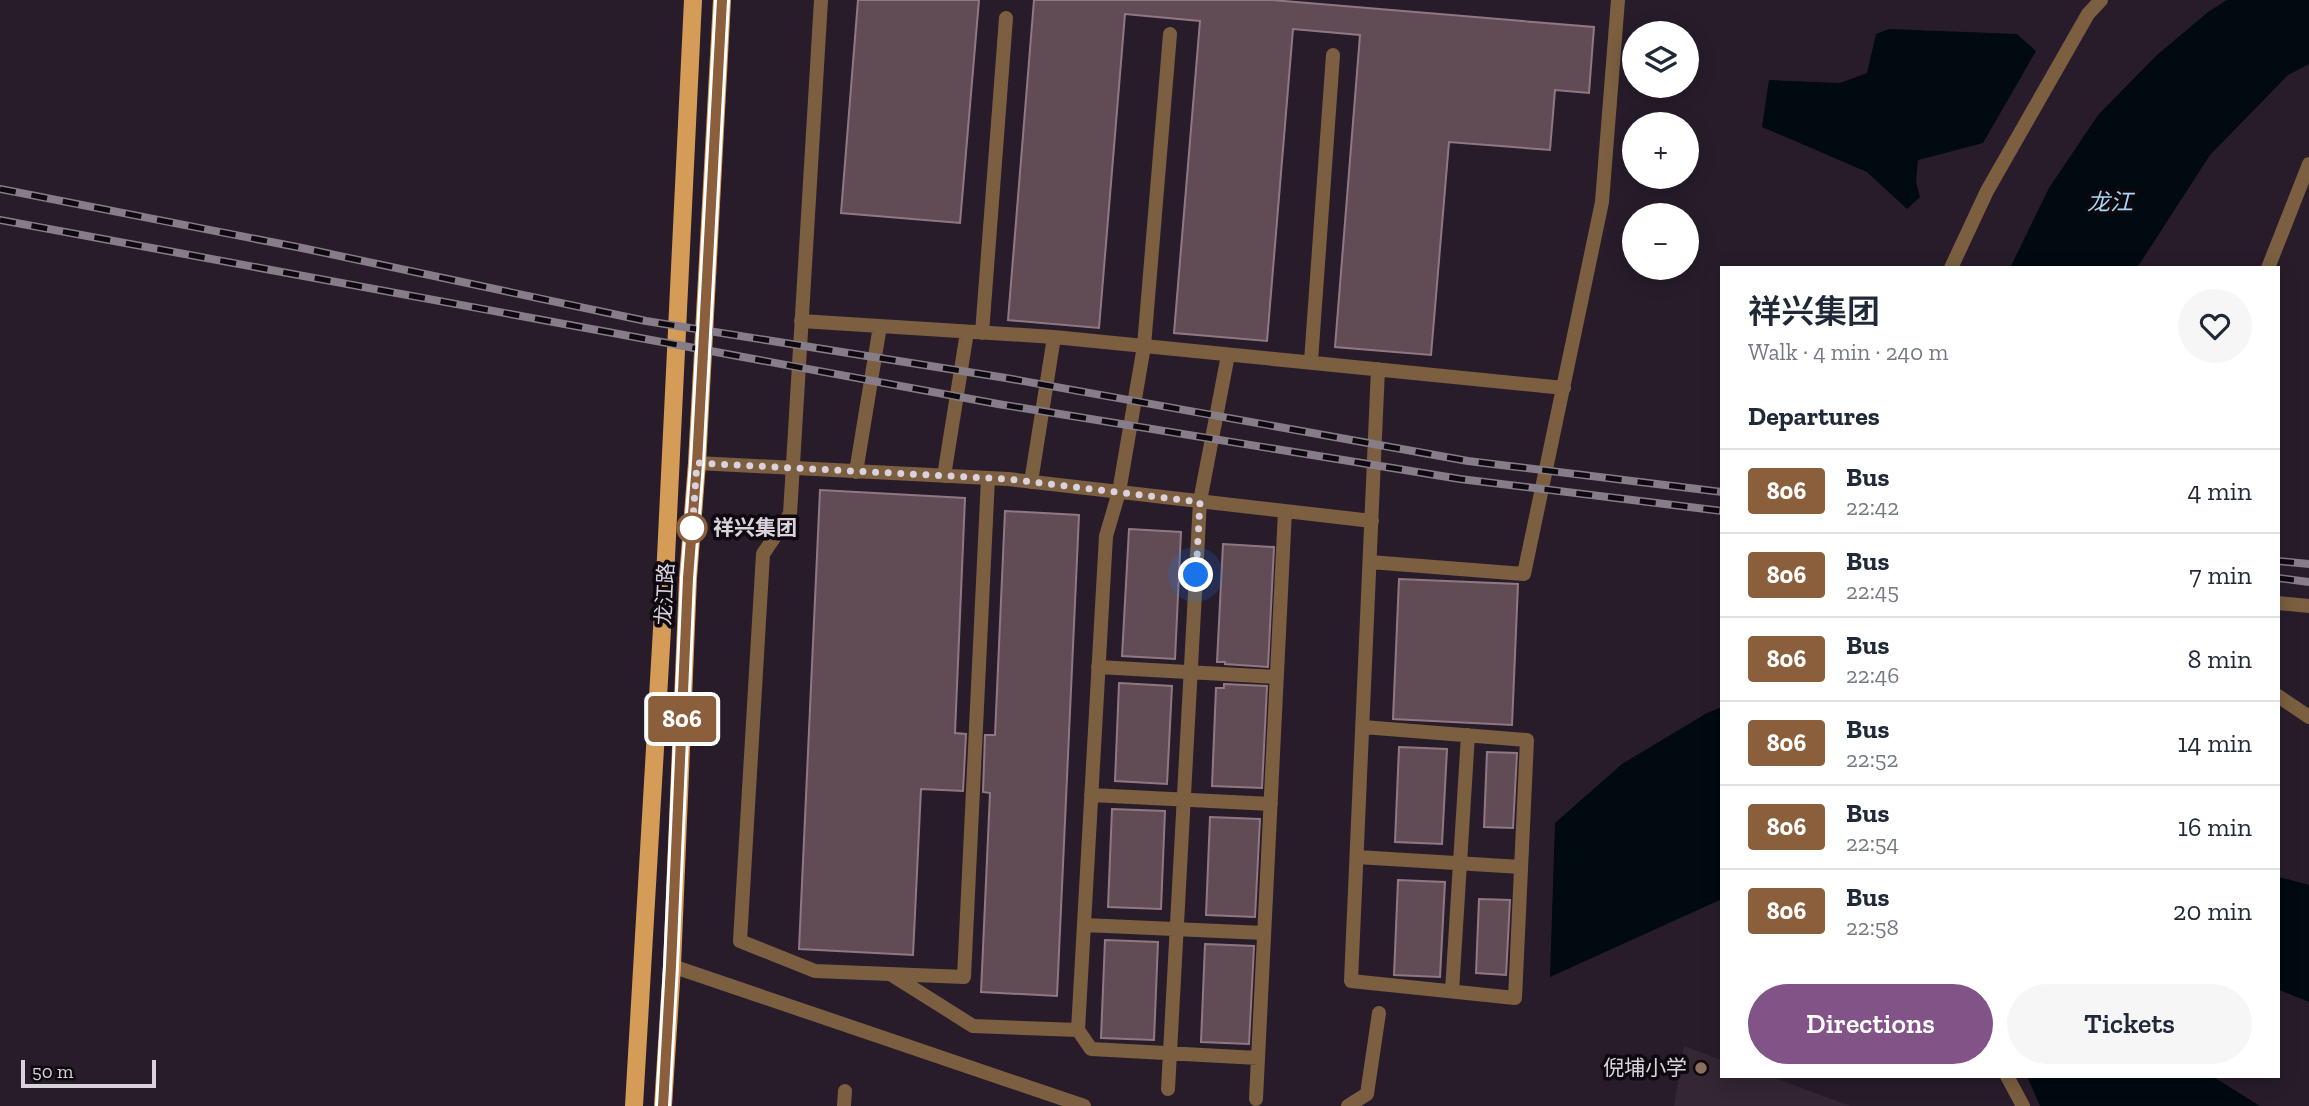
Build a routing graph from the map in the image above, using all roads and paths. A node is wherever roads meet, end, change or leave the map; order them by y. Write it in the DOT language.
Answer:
graph roads {
  1 [pos="693,0"];
  2 [pos="722,0"];
  3 [pos="821,0"];
  4 [pos="1618,0"];
  5 [pos="2101,0"];
  6 [pos="1006,18"];
  7 [pos="1171,34"];
  8 [pos="1333,55"];
  9 [pos="2309,164"];
  10 [pos="1952,266"];
  11 [pos="2268,266"];
  12 [pos="801,321"];
  13 [pos="880,326"];
  14 [pos="967,332"];
  15 [pos="982,333"];
  16 [pos="1054,337"];
  17 [pos="1144,346"];
  18 [pos="1227,355"];
  19 [pos="1311,361"];
  20 [pos="1378,369"];
  21 [pos="1564,388"];
  22 [pos="697,463"];
  23 [pos="792,468"];
  24 [pos="856,472"];
  25 [pos="944,476"];
  26 [pos="988,478"];
  27 [pos="1031,482"];
  28 [pos="1119,492"];
  29 [pos="1200,502"];
  30 [pos="1285,511"];
  31 [pos="1372,521"];
  32 [pos="1370,562"];
  33 [pos="2280,603"];
  34 [pos="2309,606"];
  35 [pos="1098,667"];
  36 [pos="1191,672"];
  37 [pos="1277,677"];
  38 [pos="2280,697"];
  39 [pos="2309,717"];
  40 [pos="1363,727"];
  41 [pos="1468,735"];
  42 [pos="1091,795"];
  43 [pos="1184,800"];
  44 [pos="1271,804"];
  45 [pos="1357,857"];
  46 [pos="1460,863"];
  47 [pos="1521,867"];
  48 [pos="1084,925"];
  49 [pos="1177,930"];
  50 [pos="1264,933"];
  51 [pos="671,966"];
  52 [pos="891,974"];
  53 [pos="1452,991"];
  54 [pos="1379,1013"];
  55 [pos="1078,1030"];
  56 [pos="1170,1054"];
  57 [pos="1258,1058"];
  58 [pos="2008,1078"];
  59 [pos="1168,1089"];
  60 [pos="1256,1099"];
  61 [pos="634,1106"];
  62 [pos="663,1106"];
  63 [pos="1084,1106"];
  64 [pos="1348,1106"];
  65 [pos="2023,1106"];
  1 -- 61 [label="main road, 龙江路"];
  2 -- 22 [label="main road, 龙江路"];
  3 -- 12 [label="street"];
  4 -- 21 [label="street"];
  5 -- 10 [label="street"];
  6 -- 15 [label="street"];
  7 -- 17 [label="street"];
  8 -- 19 [label="street"];
  9 -- 11 [label="street"];
  12 -- 13 [label="street"];
  12 -- 23 [label="street"];
  13 -- 14 [label="street"];
  13 -- 24 [label="street"];
  14 -- 15 [label="street"];
  14 -- 25 [label="street"];
  15 -- 16 [label="street"];
  16 -- 17 [label="street"];
  16 -- 27 [label="street"];
  17 -- 18 [label="street"];
  17 -- 28 [label="street"];
  18 -- 19 [label="street"];
  18 -- 29 [label="street"];
  19 -- 20 [label="street"];
  20 -- 21 [label="street"];
  20 -- 31 [label="street"];
  21 -- 32 [label="street"];
  22 -- 23 [label="street"];
  22 -- 51 [label="main road, 龙江路"];
  23 -- 24 [label="street"];
  23 -- 52 [label="street"];
  24 -- 25 [label="street"];
  25 -- 26 [label="street"];
  26 -- 27 [label="street"];
  26 -- 52 [label="street"];
  27 -- 28 [label="street"];
  28 -- 29 [label="street"];
  28 -- 35 [label="street"];
  29 -- 30 [label="street"];
  29 -- 36 [label="street"];
  30 -- 31 [label="street"];
  30 -- 37 [label="street"];
  31 -- 32 [label="street"];
  32 -- 40 [label="street"];
  33 -- 34 [label="street"];
  35 -- 36 [label="street"];
  35 -- 42 [label="street"];
  36 -- 37 [label="street"];
  36 -- 43 [label="street"];
  37 -- 44 [label="street"];
  38 -- 39 [label="street"];
  40 -- 41 [label="street"];
  40 -- 45 [label="street"];
  41 -- 46 [label="street"];
  41 -- 47 [label="street"];
  42 -- 43 [label="street"];
  42 -- 48 [label="street"];
  43 -- 44 [label="street"];
  43 -- 49 [label="street"];
  44 -- 50 [label="street"];
  45 -- 46 [label="street"];
  45 -- 53 [label="street"];
  46 -- 47 [label="street"];
  46 -- 53 [label="street"];
  47 -- 53 [label="street"];
  48 -- 49 [label="street"];
  48 -- 55 [label="street"];
  49 -- 50 [label="street"];
  49 -- 56 [label="street"];
  50 -- 57 [label="street"];
  51 -- 62 [label="main road, 龙江路"];
  51 -- 63 [label="street"];
  52 -- 55 [label="street"];
  54 -- 64 [label="street"];
  55 -- 56 [label="street"];
  56 -- 57 [label="street"];
  56 -- 59 [label="street"];
  57 -- 60 [label="street"];
  58 -- 65 [label="street"];
}
